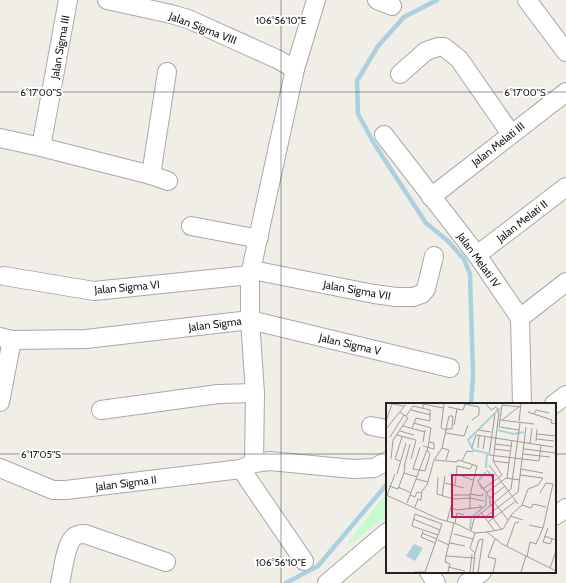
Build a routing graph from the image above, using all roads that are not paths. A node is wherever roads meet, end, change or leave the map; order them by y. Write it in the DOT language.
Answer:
graph roads {
  1 [pos="68,0"];
  2 [pos="106,0"];
  3 [pos="316,0"];
  4 [pos="528,0"];
  5 [pos="566,52"];
  6 [pos="295,69"];
  7 [pos="167,72"];
  8 [pos="400,74"];
  9 [pos="566,92"];
  10 [pos="511,134"];
  11 [pos="384,135"];
  12 [pos="0,138"];
  13 [pos="41,146"];
  14 [pos="566,187"];
  15 [pos="431,197"];
  16 [pos="191,226"];
  17 [pos="259,237"];
  18 [pos="434,256"];
  19 [pos="477,256"];
  20 [pos="251,273"];
  21 [pos="4,276"];
  22 [pos="566,282"];
  23 [pos="520,318"];
  24 [pos="250,320"];
  25 [pos="6,338"];
  26 [pos="450,368"];
  27 [pos="255,393"];
  28 [pos="566,395"];
  29 [pos="0,402"];
  30 [pos="522,403"];
  31 [pos="555,403"];
  32 [pos="101,410"];
  33 [pos="386,462"];
  34 [pos="248,466"];
  35 [pos="0,468"];
  36 [pos="566,508"];
  37 [pos="556,515"];
  38 [pos="386,533"];
  39 [pos="300,556"];
  40 [pos="166,562"];
  41 [pos="431,573"];
  42 [pos="481,573"];
  43 [pos="60,583"];
  44 [pos="327,583"];
  45 [pos="436,583"];
  46 [pos="467,583"];
  1 -- 13 [label="street, Jalan Sigma III"];
  2 -- 6 [label="street, Jalan Sigma VIII"];
  3 -- 6 [label="street, Jalan Sigma"];
  4 -- 5 [label="street"];
  6 -- 17 [label="street, Jalan Sigma"];
  7 -- 13 [label="street"];
  8 -- 10 [label="street"];
  9 -- 10 [label="street, Jalan Melati III"];
  10 -- 15 [label="street, Jalan Melati III"];
  11 -- 15 [label="street, Jalan Melati IV"];
  12 -- 13 [label="street"];
  14 -- 19 [label="street, Jalan Melati II"];
  15 -- 19 [label="street, Jalan Melati IV"];
  16 -- 17 [label="street"];
  17 -- 20 [label="street, Jalan Sigma"];
  18 -- 20 [label="street, Jalan Sigma VII"];
  19 -- 23 [label="street, Jalan Melati IV"];
  20 -- 21 [label="street, Jalan Sigma VI"];
  20 -- 24 [label="street, Jalan Sigma"];
  22 -- 23 [label="street"];
  23 -- 30 [label="street"];
  24 -- 25 [label="street, Jalan Sigma"];
  24 -- 26 [label="street, Jalan Sigma V"];
  24 -- 27 [label="street"];
  25 -- 29 [label="street, Jalan Sigma"];
  27 -- 32 [label="street"];
  27 -- 34 [label="street"];
  28 -- 31 [label="street"];
  33 -- 34 [label="street, Jalan Sigma II"];
  34 -- 35 [label="street, Jalan Sigma II"];
  34 -- 39 [label="street"];
  36 -- 37 [label="street"];
  38 -- 44 [label="street"];
  40 -- 43 [label="street"];
  41 -- 45 [label="street"];
  42 -- 46 [label="street"];
}
